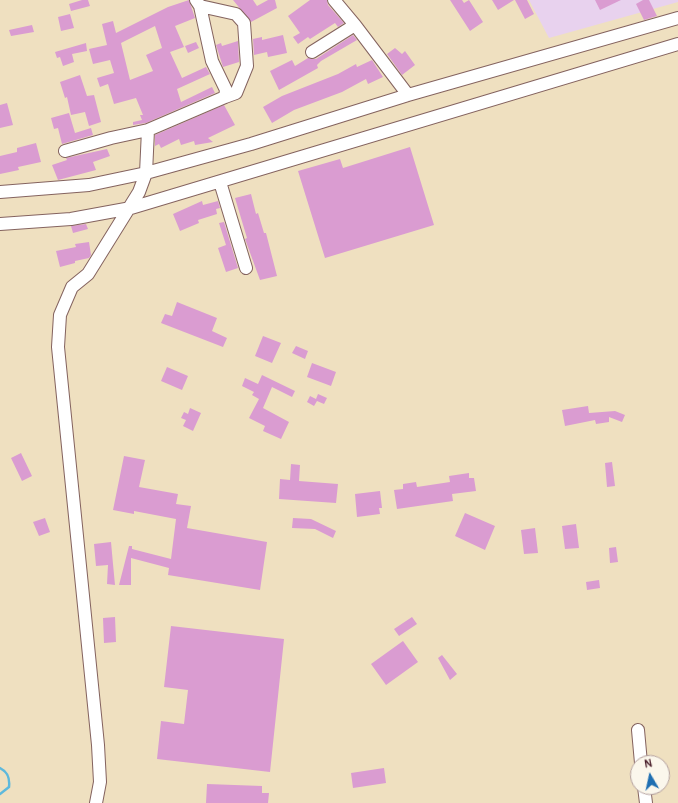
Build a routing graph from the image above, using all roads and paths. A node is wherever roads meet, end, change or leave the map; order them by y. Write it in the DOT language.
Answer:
graph roads {
  1 [pos="334,0"];
  2 [pos="198,3"];
  3 [pos="678,18"];
  4 [pos="355,25"];
  5 [pos="678,44"];
  6 [pos="312,52"];
  7 [pos="408,95"];
  8 [pos="225,97"];
  9 [pos="148,130"];
  10 [pos="65,150"];
  11 [pos="146,173"];
  12 [pos="220,182"];
  13 [pos="0,192"];
  14 [pos="131,208"];
  15 [pos="0,224"];
  16 [pos="246,268"];
  17 [pos="638,730"];
  18 [pos="640,755"];
  19 [pos="96,803"];
  1 -- 4 [label="street"];
  2 -- 8 [label="street"];
  2 -- 8 [label="street"];
  3 -- 7 [label="street"];
  4 -- 6 [label="street"];
  4 -- 7 [label="street"];
  5 -- 12 [label="street"];
  7 -- 11 [label="street"];
  8 -- 9 [label="street"];
  9 -- 10 [label="street"];
  9 -- 11 [label="street"];
  11 -- 13 [label="street"];
  11 -- 14 [label="street"];
  12 -- 14 [label="street"];
  12 -- 16 [label="street"];
  14 -- 15 [label="street"];
  14 -- 19 [label="street"];
  17 -- 18 [label="street"];
}
